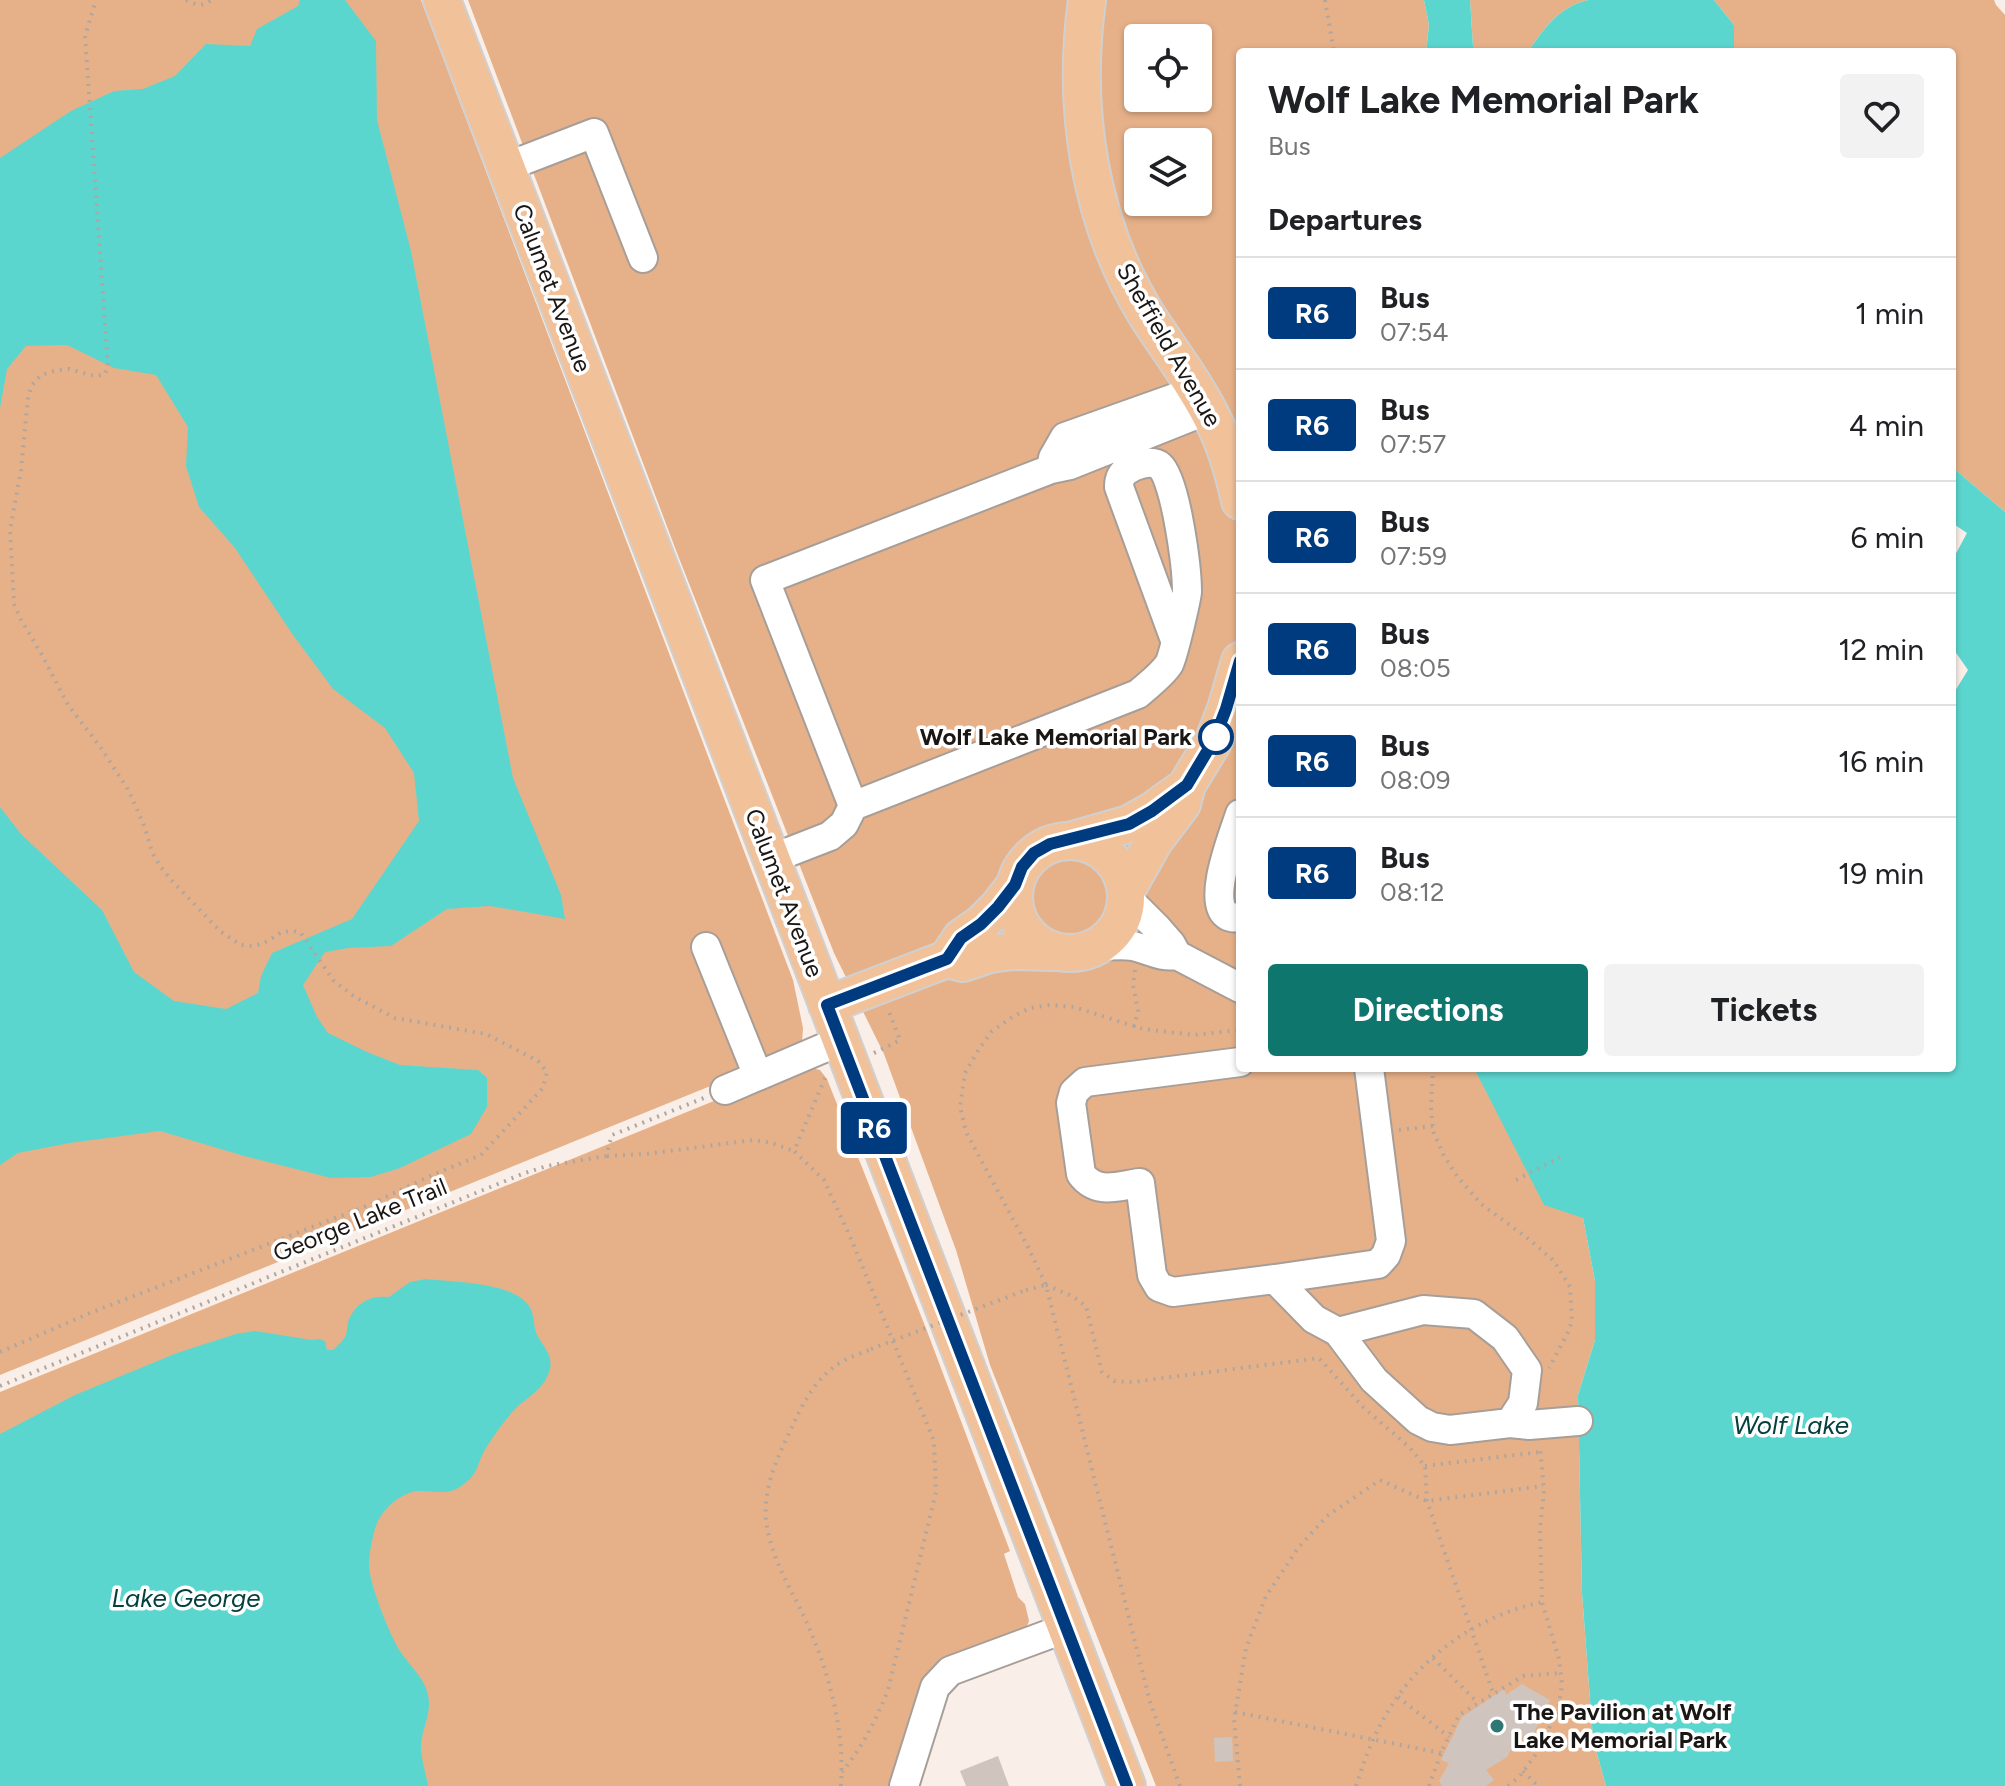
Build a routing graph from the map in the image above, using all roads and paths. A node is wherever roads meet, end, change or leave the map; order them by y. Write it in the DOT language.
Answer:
graph roads {
  1 [pos="96,0"];
  2 [pos="186,0"];
  3 [pos="211,0"];
  4 [pos="442,0"];
  5 [pos="1087,0"];
  6 [pos="1325,0"];
  7 [pos="1333,48"];
  8 [pos="506,167"];
  9 [pos="643,258"];
  10 [pos="1202,400"];
  11 [pos="1236,486"];
  12 [pos="1175,640"];
  13 [pos="1236,675"];
  14 [pos="1187,785"];
  15 [pos="853,806"];
  16 [pos="1236,826"];
  17 [pos="1069,841"];
  18 [pos="771,859"];
  19 [pos="1015,885"];
  20 [pos="1126,893"];
  21 [pos="1236,917"];
  22 [pos="1099,946"];
  23 [pos="706,947"];
  24 [pos="1139,948"];
  25 [pos="1053,952"];
  26 [pos="1177,955"];
  27 [pos="947,959"];
  28 [pos="1236,986"];
  29 [pos="827,1005"];
  30 [pos="1134,1027"];
  31 [pos="840,1041"];
  32 [pos="1236,1063"];
  33 [pos="1369,1072"];
  34 [pos="1433,1072"];
  35 [pos="826,1074"];
  36 [pos="758,1076"];
  37 [pos="725,1090"];
  38 [pos="1433,1126"];
  39 [pos="1377,1133"];
  40 [pos="794,1151"];
  41 [pos="606,1156"];
  42 [pos="1560,1157"];
  43 [pos="1516,1180"];
  44 [pos="1275,1279"];
  45 [pos="1046,1285"];
  46 [pos="1338,1332"];
  47 [pos="0,1352"];
  48 [pos="1545,1377"];
  49 [pos="0,1386"];
  50 [pos="1578,1421"];
  51 [pos="1510,1423"];
  52 [pos="1539,1438"];
  53 [pos="1425,1466"];
  54 [pos="1543,1486"];
  55 [pos="1427,1501"];
  56 [pos="1542,1602"];
  57 [pos="1066,1628"];
  58 [pos="1470,1629"];
  59 [pos="1433,1658"];
  60 [pos="1561,1673"];
  61 [pos="1493,1693"];
  62 [pos="1398,1697"];
  63 [pos="1478,1703"];
  64 [pos="1235,1712"];
  65 [pos="1449,1737"];
  66 [pos="1374,1738"];
  67 [pos="1441,1753"];
  68 [pos="1523,1771"];
  69 [pos="842,1772"];
  70 [pos="841,1786"];
  71 [pos="904,1786"];
  72 [pos="1127,1786"];
  73 [pos="1180,1786"];
  74 [pos="1240,1786"];
  75 [pos="1356,1786"];
  76 [pos="1429,1786"];
  77 [pos="1508,1786"];
  78 [pos="1538,1786"];
  1 -- 47 [label="path"];
  2 -- 3 [label="path"];
  4 -- 8 [label="main road, Calumet Avenue"];
  5 -- 10 [label="main road, Sheffield Avenue"];
  6 -- 7 [label="path"];
  8 -- 9 [label="lane"];
  8 -- 18 [label="main road, Calumet Avenue"];
  10 -- 11 [label="main road, Sheffield Avenue"];
  10 -- 15 [label="lane"];
  12 -- 12 [label="lane"];
  12 -- 15 [label="lane"];
  13 -- 14 [label="main road"];
  14 -- 17 [label="main road"];
  14 -- 20 [label="main road"];
  15 -- 18 [label="lane"];
  16 -- 21 [label="lane"];
  17 -- 19 [label="main road"];
  17 -- 20 [label="main road"];
  18 -- 29 [label="main road, Calumet Avenue"];
  19 -- 25 [label="main road"];
  19 -- 27 [label="main road"];
  20 -- 22 [label="main road"];
  20 -- 26 [label="lane"];
  22 -- 24 [label="lane"];
  22 -- 25 [label="main road"];
  23 -- 36 [label="lane"];
  24 -- 26 [label="lane"];
  24 -- 30 [label="path"];
  25 -- 27 [label="main road"];
  26 -- 28 [label="lane"];
  27 -- 29 [label="main road"];
  29 -- 31 [label="main road, Calumet Avenue"];
  31 -- 36 [label="lane"];
  31 -- 57 [label="main road, Calumet Avenue"];
  32 -- 44 [label="lane"];
  33 -- 39 [label="lane"];
  34 -- 38 [label="path"];
  35 -- 40 [label="path"];
  36 -- 37 [label="lane"];
  37 -- 41 [label="path"];
  38 -- 39 [label="path"];
  38 -- 48 [label="path"];
  39 -- 44 [label="lane"];
  40 -- 41 [label="path, George Lake Trail"];
  40 -- 69 [label="path"];
  41 -- 49 [label="path, George Lake Trail"];
  42 -- 43 [label="path"];
  44 -- 46 [label="lane"];
  45 -- 53 [label="path"];
  45 -- 69 [label="path, bridge"];
  45 -- 73 [label="path"];
  46 -- 51 [label="lane"];
  46 -- 51 [label="lane"];
  50 -- 52 [label="lane"];
  51 -- 52 [label="lane"];
  52 -- 53 [label="path"];
  52 -- 54 [label="path"];
  53 -- 55 [label="path"];
  54 -- 55 [label="path"];
  54 -- 56 [label="path"];
  55 -- 58 [label="path"];
  55 -- 64 [label="path"];
  56 -- 58 [label="path"];
  56 -- 60 [label="path"];
  57 -- 71 [label="lane"];
  57 -- 72 [label="main road, Calumet Avenue"];
  58 -- 59 [label="path"];
  58 -- 61 [label="path"];
  59 -- 62 [label="path"];
  59 -- 63 [label="path"];
  60 -- 61 [label="path"];
  60 -- 68 [label="path"];
  61 -- 63 [label="path"];
  62 -- 65 [label="path"];
  62 -- 66 [label="path"];
  63 -- 65 [label="path"];
  64 -- 66 [label="path"];
  64 -- 74 [label="path"];
  65 -- 67 [label="path"];
  66 -- 67 [label="path"];
  66 -- 75 [label="path"];
  67 -- 76 [label="path"];
  68 -- 77 [label="path"];
  68 -- 78 [label="path"];
  69 -- 70 [label="path"];
}
